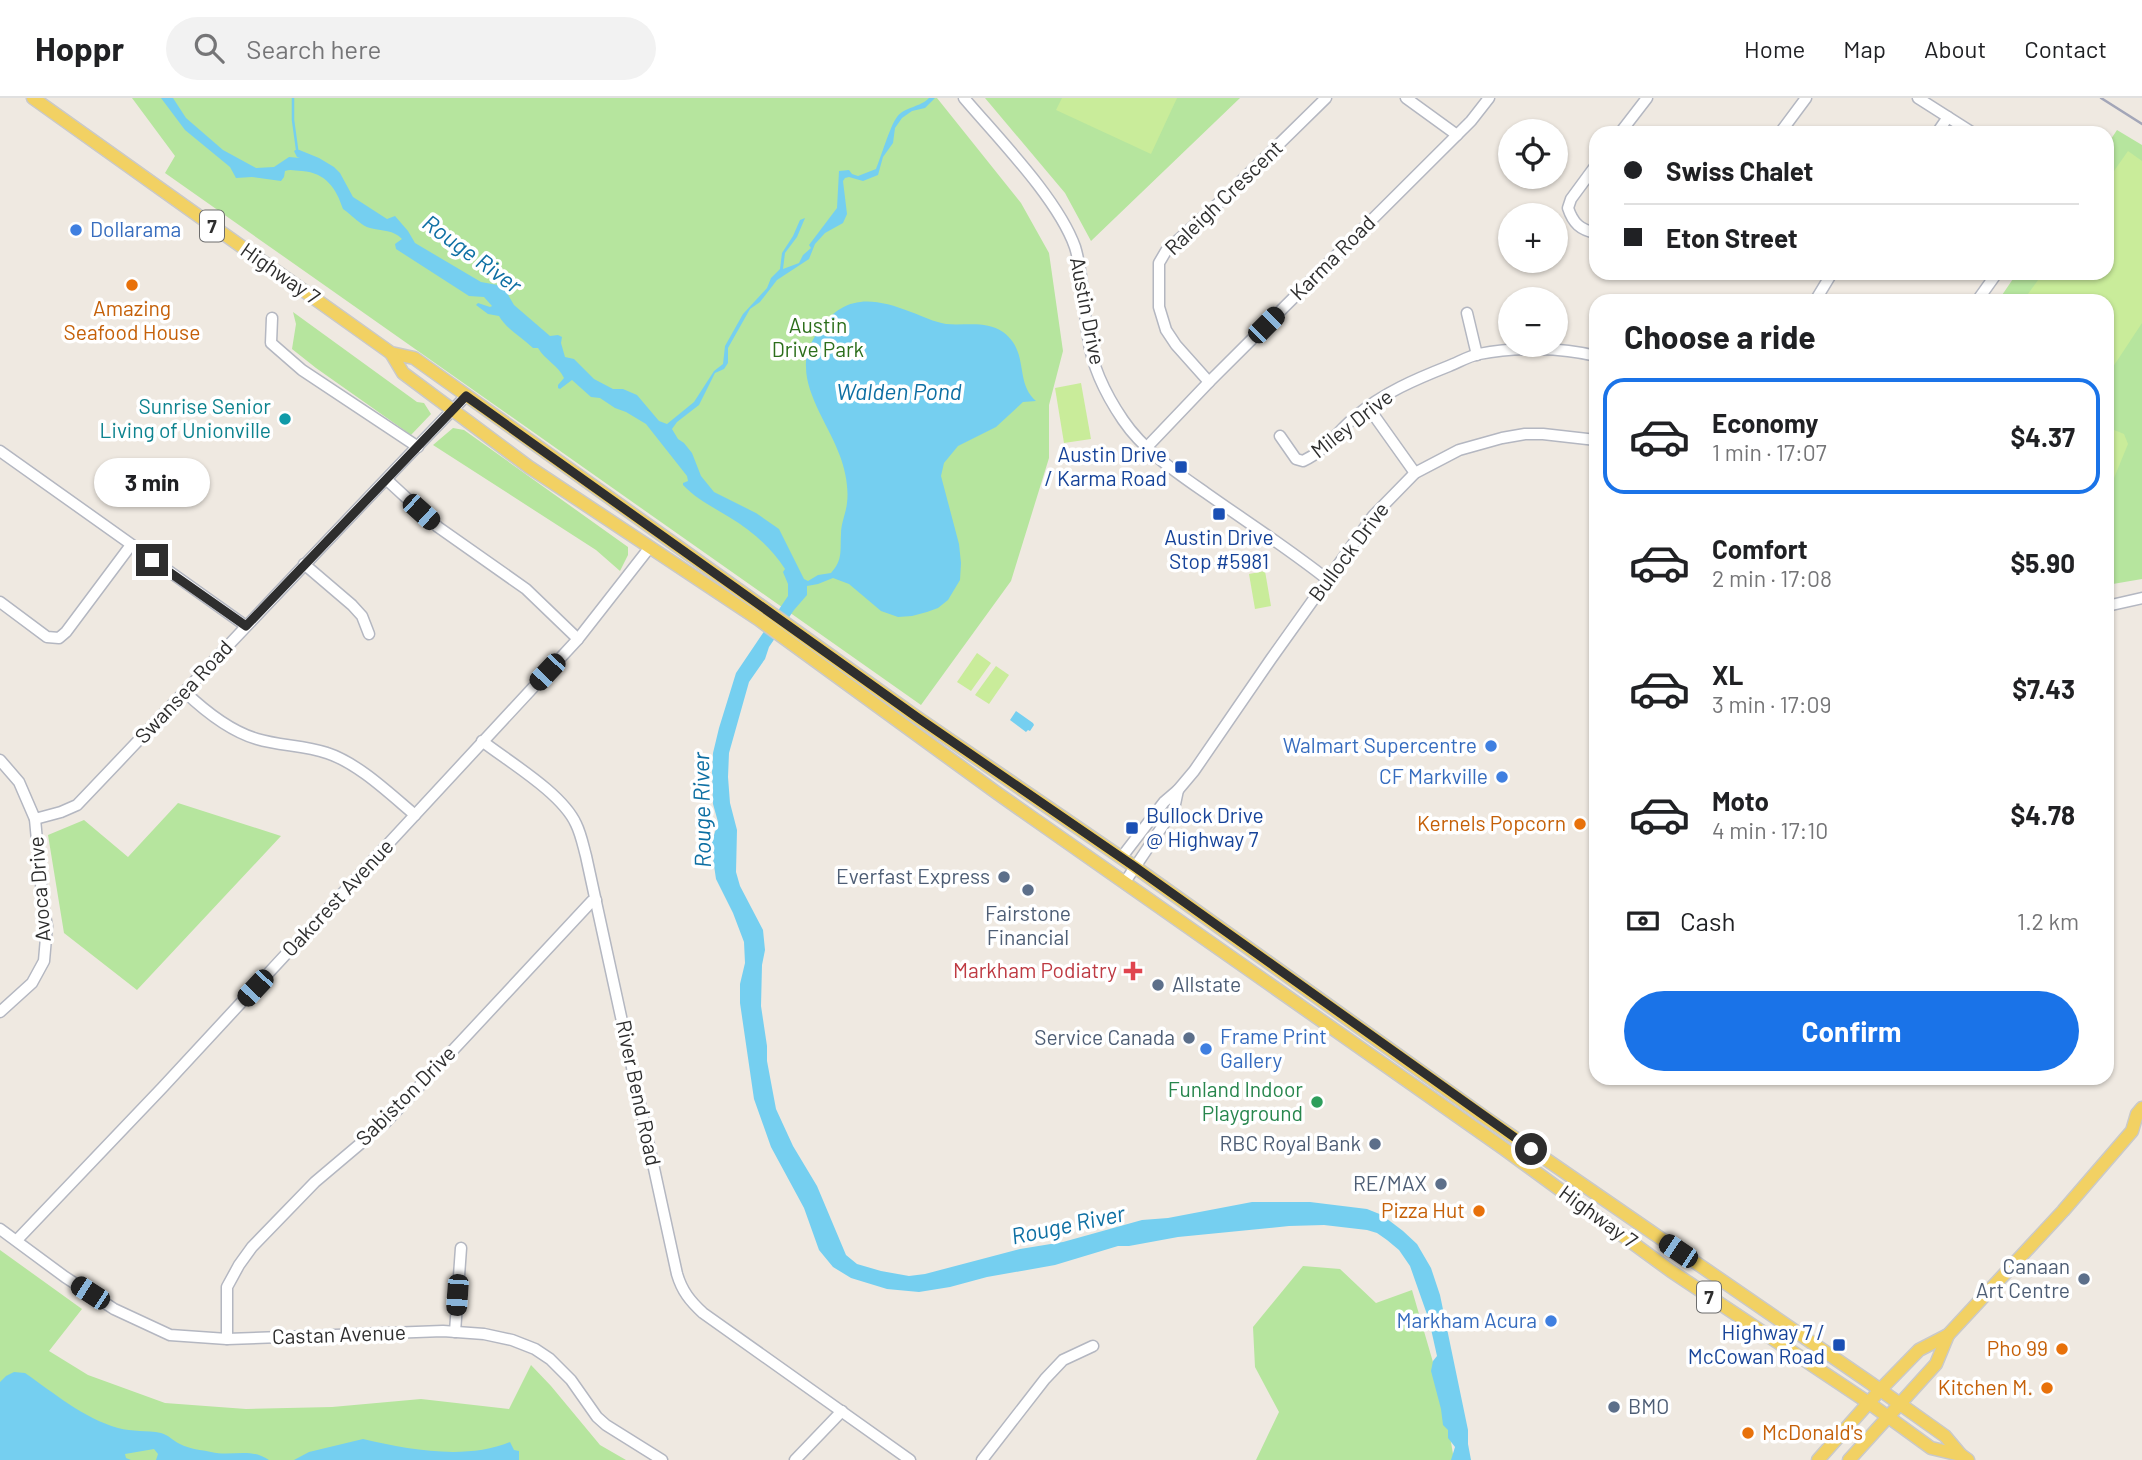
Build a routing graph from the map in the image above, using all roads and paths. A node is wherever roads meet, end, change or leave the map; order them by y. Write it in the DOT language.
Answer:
graph roads {
  1 [pos="33,98"];
  2 [pos="964,98"];
  3 [pos="1326,98"];
  4 [pos="1406,98"];
  5 [pos="1489,98"];
  6 [pos="1647,98"];
  7 [pos="1806,98"];
  8 [pos="1918,98"];
  9 [pos="1948,117"];
  10 [pos="1625,126"];
  11 [pos="1785,126"];
  12 [pos="1942,126"];
  13 [pos="1962,126"];
  14 [pos="1457,135"];
  15 [pos="1589,174"];
  16 [pos="1589,231"];
  17 [pos="1467,313"];
  18 [pos="272,318"];
  19 [pos="391,353"];
  20 [pos="1589,354"];
  21 [pos="1477,355"];
  22 [pos="1209,382"];
  23 [pos="466,396"];
  24 [pos="1368,407"];
  25 [pos="453,409"];
  26 [pos="1280,436"];
  27 [pos="1589,439"];
  28 [pos="418,447"];
  29 [pos="1146,448"];
  30 [pos="0,451"];
  31 [pos="1415,473"];
  32 [pos="387,481"];
  33 [pos="131,545"];
  34 [pos="650,547"];
  35 [pos="304,564"];
  36 [pos="1328,580"];
  37 [pos="2142,598"];
  38 [pos="0,602"];
  39 [pos="2114,604"];
  40 [pos="762,614"];
  41 [pos="246,626"];
  42 [pos="369,634"];
  43 [pos="578,639"];
  44 [pos="804,644"];
  45 [pos="185,692"];
  46 [pos="482,741"];
  47 [pos="0,760"];
  48 [pos="1178,790"];
  49 [pos="415,815"];
  50 [pos="35,819"];
  51 [pos="1121,858"];
  52 [pos="1135,867"];
  53 [pos="1125,882"];
  54 [pos="596,900"];
  55 [pos="0,1012"];
  56 [pos="2142,1108"];
  57 [pos="2137,1130"];
  58 [pos="0,1228"];
  59 [pos="17,1241"];
  60 [pos="461,1248"];
  61 [pos="454,1332"];
  62 [pos="1948,1335"];
  63 [pos="227,1339"];
  64 [pos="1093,1346"];
  65 [pos="1880,1390"];
  66 [pos="1869,1403"];
  67 [pos="1901,1405"];
  68 [pos="842,1411"];
  69 [pos="1889,1418"];
  70 [pos="1965,1458"];
  71 [pos="662,1460"];
  72 [pos="795,1460"];
  73 [pos="910,1460"];
  74 [pos="982,1460"];
  75 [pos="1818,1460"];
  76 [pos="1849,1460"];
  1 -- 19 [label="main road, Highway 7 / 7"];
  2 -- 29 [label="street, Austin Drive"];
  3 -- 22 [label="street, Raleigh Crescent"];
  4 -- 14 [label="street"];
  5 -- 14 [label="street, Karma Road"];
  6 -- 10 [label="street"];
  7 -- 11 [label="street"];
  8 -- 9 [label="street"];
  9 -- 12 [label="street"];
  9 -- 13 [label="street"];
  14 -- 22 [label="street, Karma Road"];
  15 -- 16 [label="street"];
  17 -- 21 [label="street"];
  18 -- 28 [label="street"];
  19 -- 23 [label="main road, Highway 7 / 7"];
  19 -- 25 [label="main road, Highway 7 / 7"];
  20 -- 21 [label="street, Miley Drive"];
  21 -- 24 [label="street, Miley Drive"];
  22 -- 29 [label="street, Karma Road"];
  23 -- 25 [label="street, Swansea Road"];
  23 -- 40 [label="main road, Highway 7 / 7"];
  24 -- 26 [label="street, Miley Drive"];
  24 -- 31 [label="street"];
  25 -- 28 [label="street, Swansea Road"];
  25 -- 34 [label="main road, Highway 7 / 7"];
  27 -- 31 [label="street, Bullock Drive"];
  28 -- 32 [label="street, Swansea Road"];
  29 -- 36 [label="street, Austin Drive"];
  30 -- 33 [label="street"];
  31 -- 36 [label="street, Bullock Drive"];
  32 -- 35 [label="street, Swansea Road"];
  32 -- 43 [label="street"];
  33 -- 38 [label="street"];
  33 -- 41 [label="street"];
  34 -- 40 [label="main road, Highway 7 / 7"];
  34 -- 43 [label="street, Oakcrest Avenue"];
  35 -- 41 [label="street, Swansea Road"];
  35 -- 42 [label="street"];
  36 -- 48 [label="street, Bullock Drive"];
  37 -- 39 [label="street"];
  40 -- 44 [label="main road, Highway 7 / 7"];
  41 -- 45 [label="street, Swansea Road"];
  43 -- 46 [label="street, Oakcrest Avenue"];
  44 -- 51 [label="main road, Highway 7 / 7"];
  44 -- 53 [label="main road, Highway 7 / 7"];
  45 -- 49 [label="street"];
  45 -- 50 [label="street, Swansea Road"];
  46 -- 49 [label="street, Oakcrest Avenue"];
  46 -- 54 [label="street, River Bend Road"];
  47 -- 50 [label="street, Avoca Drive"];
  48 -- 51 [label="street, Bullock Drive"];
  48 -- 52 [label="street, Bullock Drive"];
  49 -- 59 [label="street, Oakcrest Avenue"];
  50 -- 55 [label="street, Avoca Drive"];
  51 -- 52 [label="main road, Highway 7 / 7"];
  52 -- 53 [label="street, Bullock Drive"];
  52 -- 65 [label="main road, Highway 7 / 7"];
  53 -- 66 [label="main road, Highway 7 / 7"];
  54 -- 63 [label="street, Sabiston Drive"];
  54 -- 68 [label="street, River Bend Road"];
  56 -- 57 [label="main road"];
  57 -- 62 [label="main road"];
  58 -- 59 [label="street, Castan Avenue"];
  59 -- 63 [label="street, Castan Avenue"];
  60 -- 61 [label="street"];
  61 -- 63 [label="street, Castan Avenue"];
  61 -- 71 [label="street, Castan Avenue"];
  62 -- 65 [label="main road"];
  62 -- 67 [label="main road"];
  64 -- 74 [label="street"];
  65 -- 66 [label="main road"];
  65 -- 67 [label="main road, Highway 7 / 7"];
  66 -- 69 [label="main road, Highway 7 / 7"];
  66 -- 75 [label="main road"];
  67 -- 69 [label="main road"];
  67 -- 70 [label="main road, Highway 7 / 7"];
  68 -- 72 [label="street"];
  68 -- 73 [label="street, River Bend Road"];
  69 -- 70 [label="main road, Highway 7 / 7"];
  69 -- 76 [label="main road"];
}
